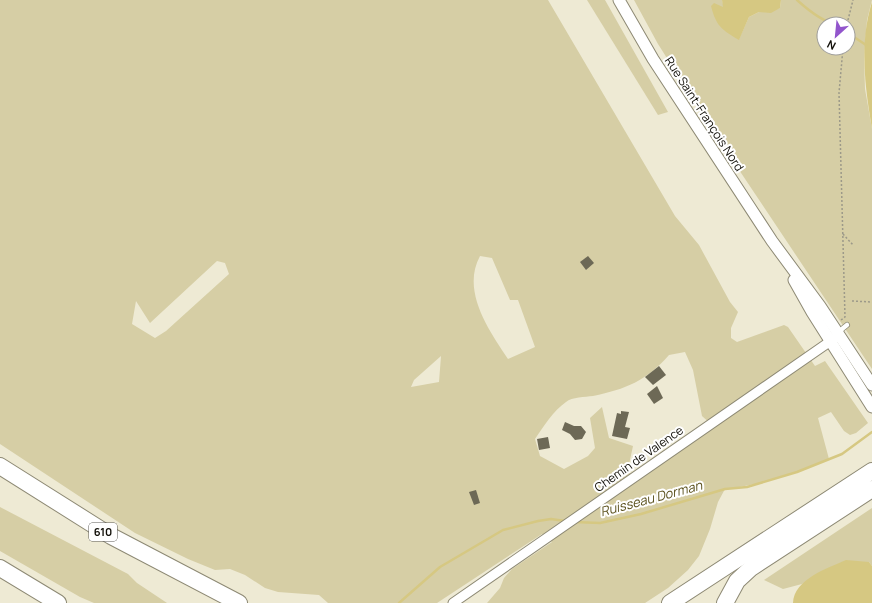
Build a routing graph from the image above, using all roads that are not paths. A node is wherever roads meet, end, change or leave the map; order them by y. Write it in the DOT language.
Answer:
graph roads {
  1 [pos="619,0"];
  2 [pos="772,241"];
  3 [pos="847,325"];
  4 [pos="839,335"];
  5 [pos="830,341"];
  6 [pos="872,385"];
  7 [pos="872,407"];
  8 [pos="0,466"];
  9 [pos="872,471"];
  10 [pos="872,490"];
  11 [pos="0,568"];
  12 [pos="58,603"];
  13 [pos="239,603"];
  14 [pos="453,603"];
  15 [pos="670,603"];
  16 [pos="725,603"];
  1 -- 2 [label="street, Rue Saint-François Nord"];
  2 -- 4 [label="street, Rue Saint-François Nord"];
  2 -- 5 [label="street, Rue Saint-François Nord"];
  3 -- 4 [label="lane"];
  4 -- 5 [label="street, Chemin de Valence"];
  4 -- 6 [label="street, Rue Saint-François Nord"];
  5 -- 7 [label="street, Rue Saint-François Nord"];
  5 -- 14 [label="street, Chemin de Valence"];
  8 -- 13 [label="highway, 610"];
  9 -- 15 [label="highway"];
  10 -- 16 [label="highway"];
  11 -- 12 [label="highway"];
}
